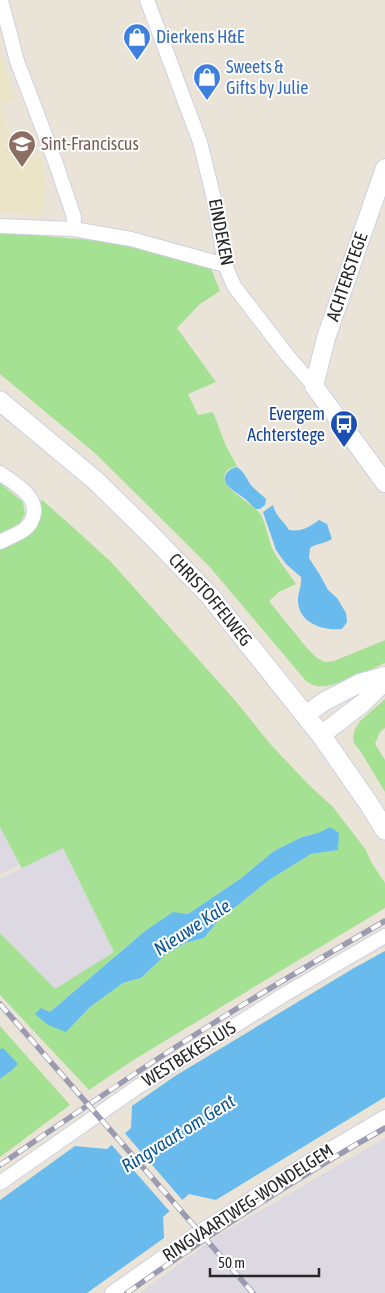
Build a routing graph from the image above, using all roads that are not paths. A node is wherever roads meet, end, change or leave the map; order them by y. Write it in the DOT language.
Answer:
graph roads {
  1 [pos="1,0"];
  2 [pos="147,0"];
  3 [pos="385,168"];
  4 [pos="0,226"];
  5 [pos="73,229"];
  6 [pos="225,265"];
  7 [pos="314,386"];
  8 [pos="0,401"];
  9 [pos="0,473"];
  10 [pos="385,483"];
  11 [pos="0,542"];
  12 [pos="385,676"];
  13 [pos="385,681"];
  14 [pos="305,716"];
  15 [pos="320,735"];
  16 [pos="385,830"];
  17 [pos="385,936"];
  18 [pos="385,1117"];
  19 [pos="0,1183"];
  20 [pos="112,1293"];
  1 -- 5 [label="street"];
  2 -- 6 [label="street, EINDEKEN"];
  3 -- 7 [label="street, ACHTERSTEGE"];
  4 -- 5 [label="street"];
  5 -- 6 [label="street"];
  6 -- 7 [label="street, EINDEKEN"];
  7 -- 10 [label="street, EINDEKEN"];
  8 -- 14 [label="main road, CHRISTOFFELWEG"];
  9 -- 11 [label="street"];
  12 -- 14 [label="street"];
  13 -- 15 [label="street"];
  14 -- 15 [label="main road, CHRISTOFFELWEG"];
  15 -- 16 [label="main road, CHRISTOFFELWEG"];
  17 -- 19 [label="street, WESTBEKESLUIS"];
  18 -- 20 [label="street, RINGVAARTWEG-WONDELGEM"];
}
